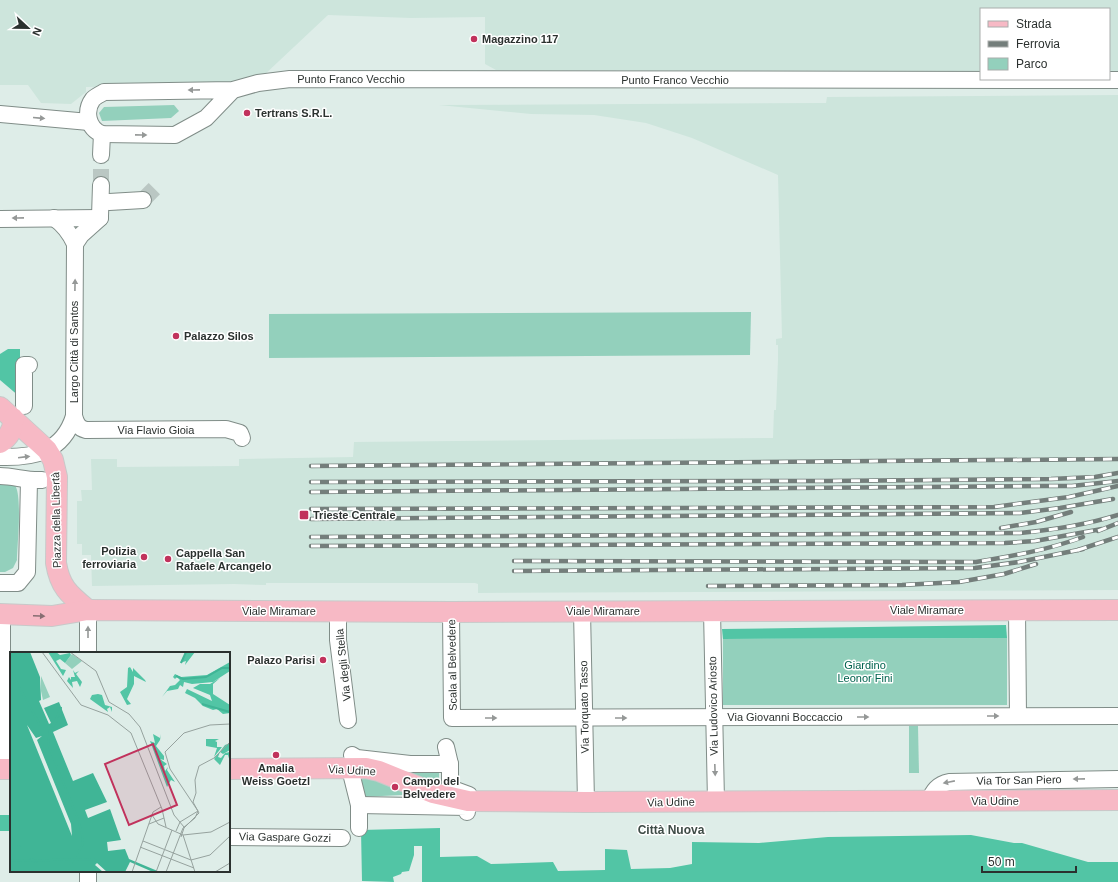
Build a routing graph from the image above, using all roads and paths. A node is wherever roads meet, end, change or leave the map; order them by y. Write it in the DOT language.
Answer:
graph roads {
  1 [pos="980,80"];
  2 [pos="233,90"];
  3 [pos="0,114"];
  4 [pos="89,122"];
  5 [pos="102,134"];
  6 [pos="101,155"];
  7 [pos="100,185"];
  8 [pos="54,218"];
  9 [pos="100,218"];
  10 [pos="0,219"];
  11 [pos="75,244"];
  12 [pos="29,365"];
  13 [pos="12,411"];
  14 [pos="74,416"];
  15 [pos="242,438"];
  16 [pos="0,443"];
  17 [pos="47,450"];
  18 [pos="0,457"];
  19 [pos="9,474"];
  20 [pos="0,573"];
  21 [pos="32,578"];
  22 [pos="0,583"];
  23 [pos="88,610"];
  24 [pos="1017,610"];
  25 [pos="1118,610"];
  26 [pos="338,611"];
  27 [pos="712,611"];
  28 [pos="450,612"];
  29 [pos="582,612"];
  30 [pos="1,614"];
  31 [pos="88,652"];
  32 [pos="1018,716"];
  33 [pos="1118,716"];
  34 [pos="713,717"];
  35 [pos="452,718"];
  36 [pos="585,718"];
  37 [pos="348,720"];
  38 [pos="446,747"];
  39 [pos="450,764"];
  40 [pos="4,769"];
  41 [pos="230,769"];
  42 [pos="1118,779"];
  43 [pos="469,795"];
  44 [pos="1118,800"];
  45 [pos="716,801"];
  46 [pos="929,801"];
  47 [pos="586,802"];
  48 [pos="359,805"];
  49 [pos="467,812"];
  50 [pos="359,828"];
  51 [pos="230,837"];
  52 [pos="342,838"];
  1 -- 2 [label="street, Punto Franco Vecchio"];
  2 -- 4 [label="street, Punto Franco Vecchio, one-way"];
  5 -- 2 [label="street, one-way"];
  3 -- 4 [label="street, one-way"];
  4 -- 5 [label="street"];
  5 -- 6 [label="street"];
  7 -- 9 [label="street"];
  8 -- 9 [label="street"];
  8 -- 10 [label="street, one-way"];
  8 -- 11 [label="street"];
  9 -- 11 [label="street"];
  14 -- 11 [label="street, Largo Città di Santos, one-way"];
  12 -- 13 [label="street"];
  13 -- 16 [label="main road"];
  13 -- 17 [label="main road, Piazza della Libertà"];
  14 -- 15 [label="street, Via Flavio Gioia"];
  14 -- 17 [label="street, Largo Città di Santos"];
  18 -- 17 [label="street, one-way"];
  17 -- 23 [label="main road, Piazza della Libertà"];
  19 -- 21 [label="street"];
  20 -- 21 [label="street"];
  21 -- 22 [label="street"];
  23 -- 26 [label="main road, Viale Miramare"];
  30 -- 23 [label="main road, one-way"];
  31 -- 23 [label="street, one-way"];
  24 -- 25 [label="main road, Viale Miramare"];
  24 -- 27 [label="main road, Viale Miramare"];
  24 -- 32 [label="street"];
  26 -- 28 [label="main road, Viale Miramare"];
  26 -- 37 [label="street, Via degli Stella"];
  27 -- 29 [label="main road, Viale Miramare"];
  27 -- 34 [label="street, Via Ludovico Ariosto"];
  28 -- 29 [label="main road, Viale Miramare"];
  28 -- 35 [label="street, Scala al Belvedere"];
  29 -- 36 [label="street, Via Torquato Tasso"];
  30 -- 40 [label="street"];
  32 -- 33 [label="street, Via Giovanni Boccaccio"];
  34 -- 32 [label="street, Via Giovanni Boccaccio, one-way"];
  36 -- 34 [label="street, Via Giovanni Boccaccio, one-way"];
  34 -- 45 [label="street, Via Ludovico Ariosto, one-way"];
  35 -- 36 [label="street, Via Giovanni Boccaccio, one-way"];
  36 -- 47 [label="street, Via Torquato Tasso"];
  38 -- 39 [label="street"];
  39 -- 43 [label="street"];
  39 -- 48 [label="street"];
  41 -- 47 [label="main road, Via Udine"];
  42 -- 46 [label="street, Via Tor San Piero, one-way"];
  44 -- 46 [label="main road, Via Udine"];
  45 -- 46 [label="main road, Via Udine"];
  45 -- 47 [label="main road, Via Udine"];
  48 -- 49 [label="street"];
  48 -- 50 [label="street"];
  51 -- 52 [label="street, Via Gaspare Gozzi"];
}
